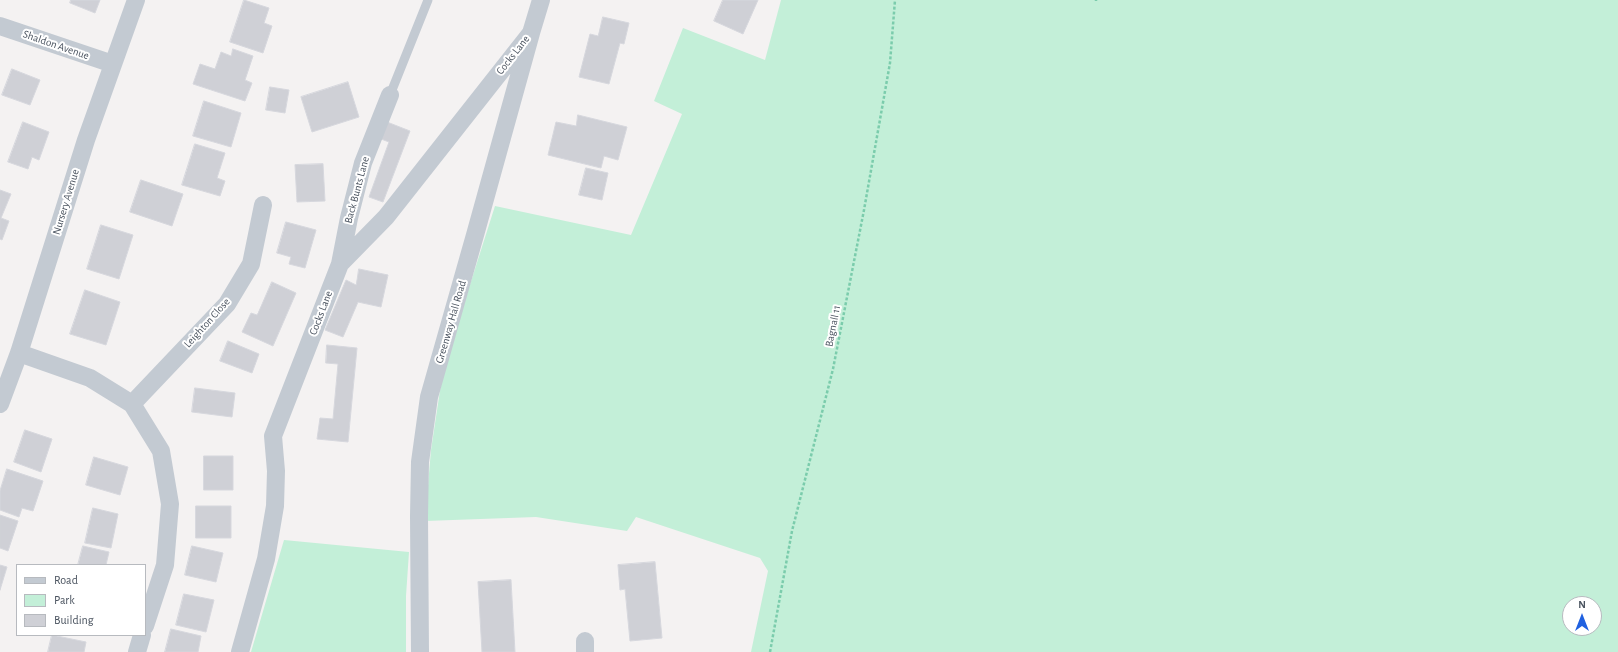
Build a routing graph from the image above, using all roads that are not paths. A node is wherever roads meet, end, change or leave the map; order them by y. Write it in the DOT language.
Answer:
graph roads {
  1 [pos="136,0"];
  2 [pos="428,0"];
  3 [pos="541,0"];
  4 [pos="0,26"];
  5 [pos="531,33"];
  6 [pos="113,64"];
  7 [pos="390,95"];
  8 [pos="263,205"];
  9 [pos="340,264"];
  10 [pos="19,354"];
  11 [pos="0,404"];
  12 [pos="132,404"];
  13 [pos="146,623"];
  14 [pos="142,636"];
  15 [pos="137,652"];
  16 [pos="240,652"];
  17 [pos="420,652"];
  1 -- 6 [label="street, Nursery Avenue"];
  2 -- 7 [label="lane"];
  3 -- 5 [label="street, Greenway Hall Road"];
  4 -- 6 [label="street, Shaldon Avenue"];
  5 -- 9 [label="street, Cocks Lane"];
  5 -- 17 [label="street, Greenway Hall Road"];
  6 -- 10 [label="street, Nursery Avenue"];
  7 -- 9 [label="street, Back Bunts Lane"];
  8 -- 12 [label="street, Leighton Close"];
  9 -- 16 [label="street, Cocks Lane"];
  10 -- 11 [label="street, Nursery Avenue"];
  10 -- 12 [label="street"];
  12 -- 13 [label="street"];
  14 -- 15 [label="street"];
}
